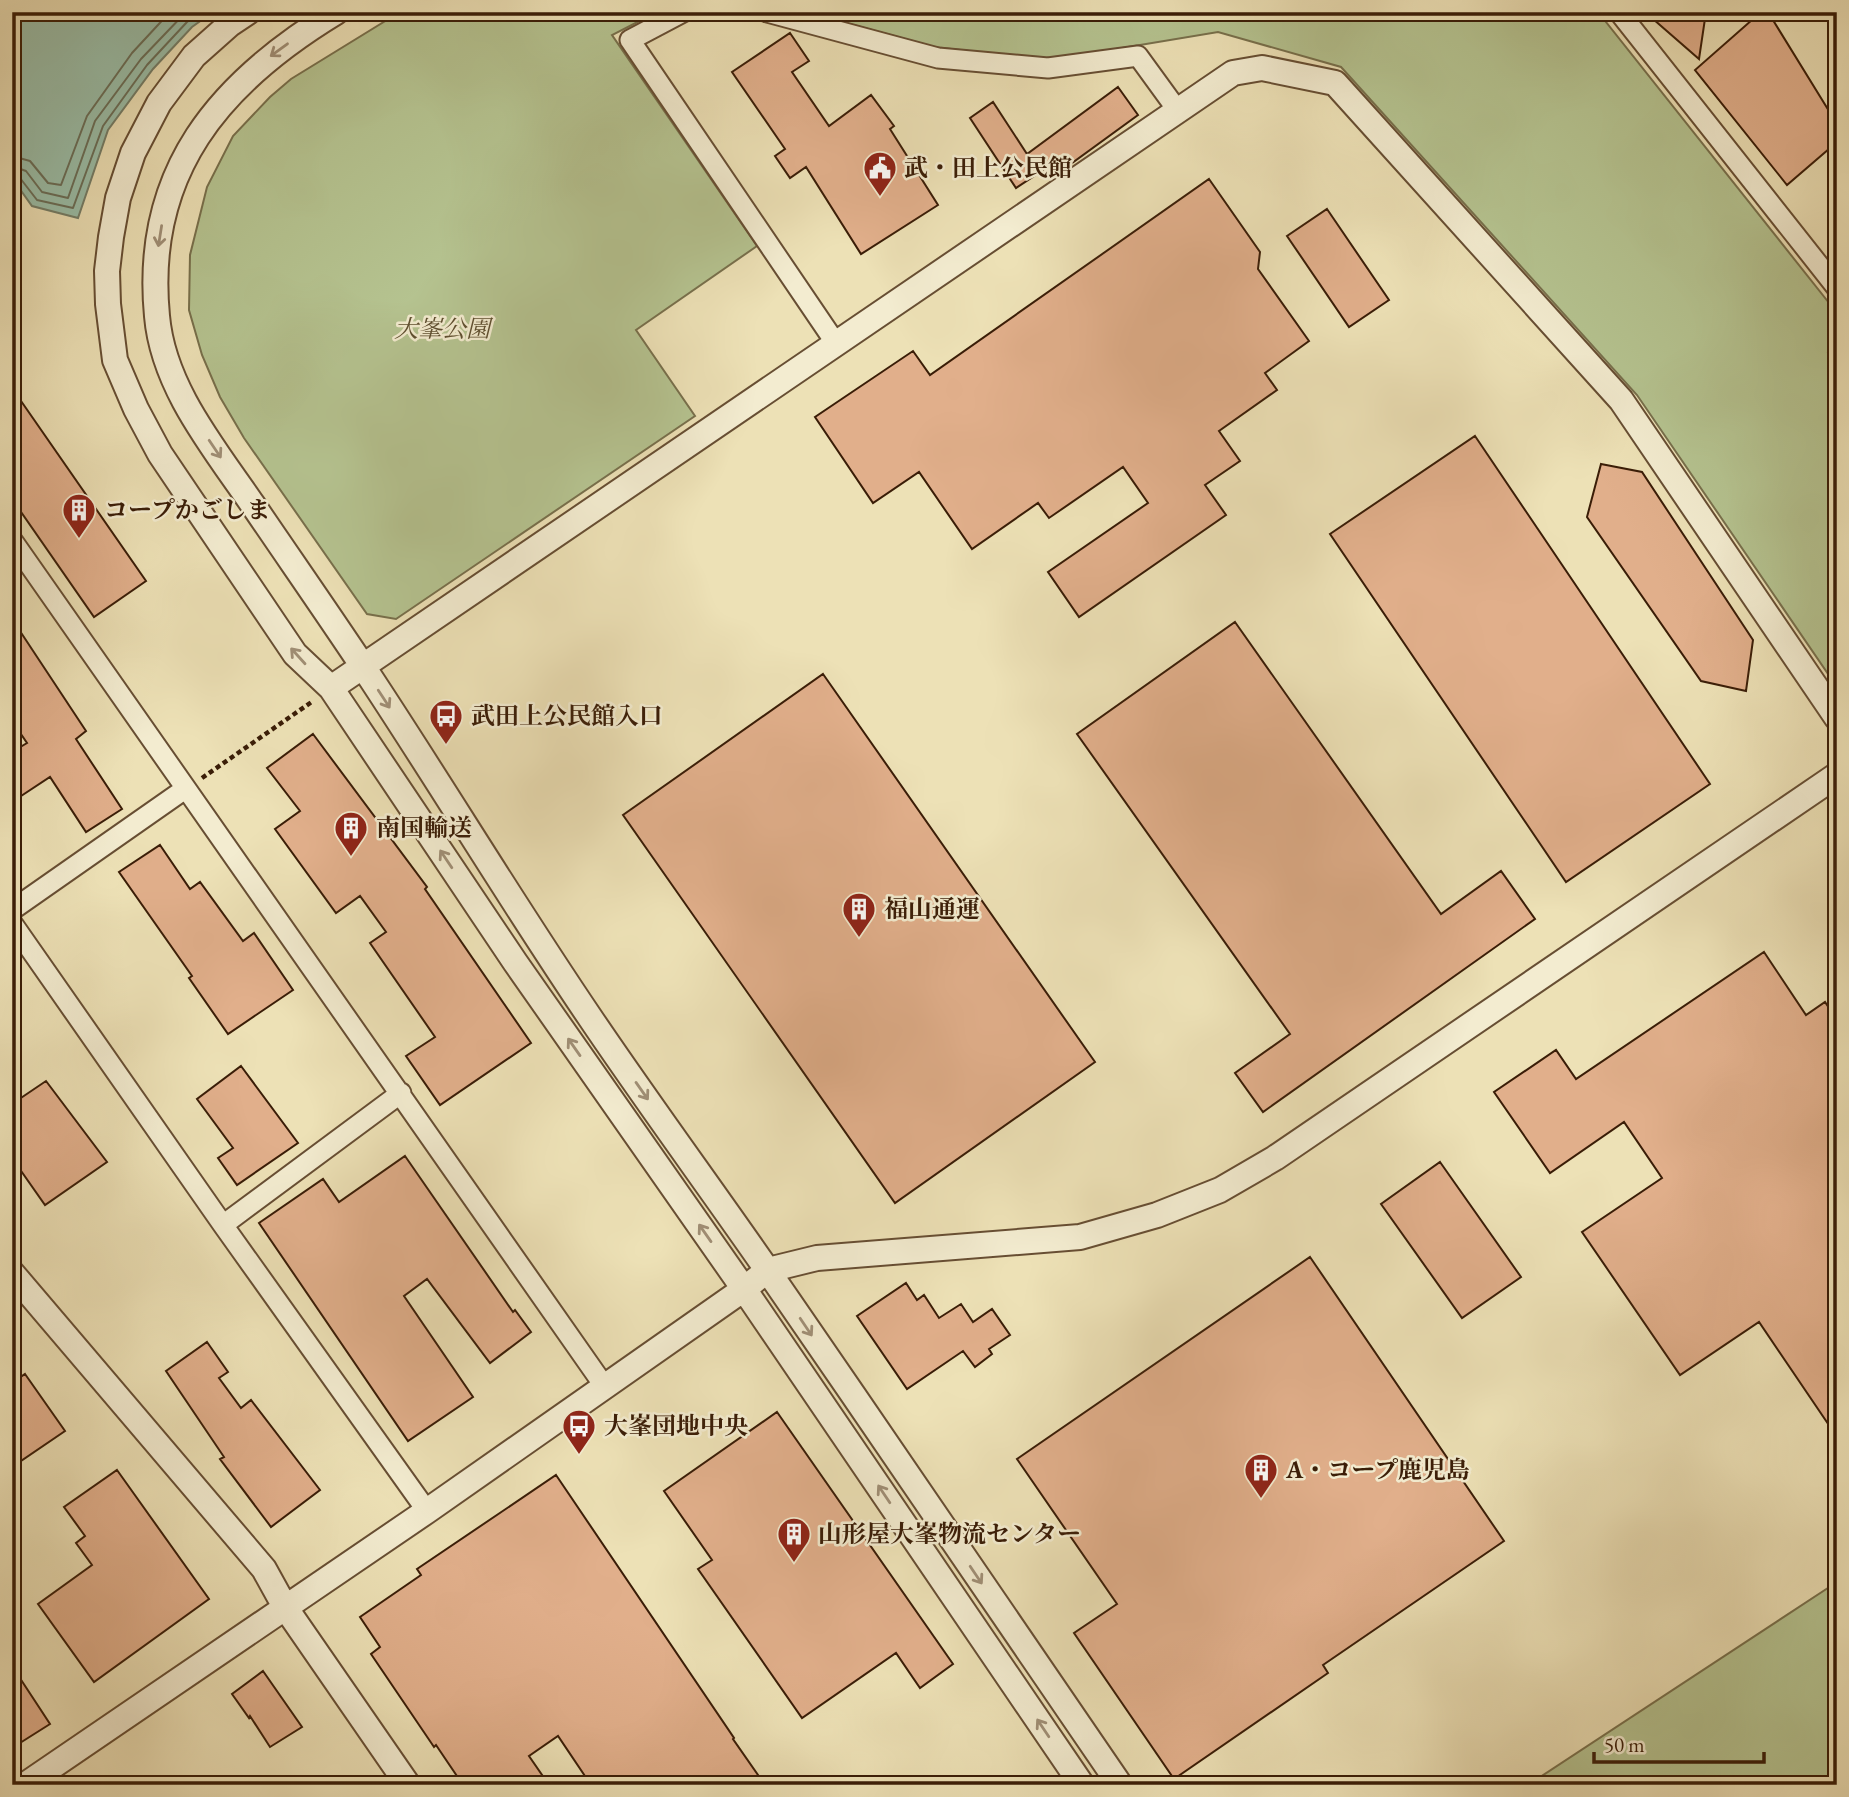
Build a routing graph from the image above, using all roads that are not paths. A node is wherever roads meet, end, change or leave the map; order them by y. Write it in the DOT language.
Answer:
graph roads {
  1 [pos="248,12"];
  2 [pos="336,12"];
  3 [pos="683,12"];
  4 [pos="766,12"];
  5 [pos="1619,12"];
  6 [pos="1178,111"];
  7 [pos="1837,288"];
  8 [pos="837,345"];
  9 [pos="12,540"];
  10 [pos="363,667"];
  11 [pos="331,688"];
  12 [pos="1837,718"];
  13 [pos="1837,775"];
  14 [pos="185,789"];
  15 [pos="12,910"];
  16 [pos="12,923"];
  17 [pos="401,1093"];
  18 [pos="223,1224"];
  19 [pos="768,1270"];
  20 [pos="12,1273"];
  21 [pos="744,1289"];
  22 [pos="605,1387"];
  23 [pos="427,1511"];
  24 [pos="285,1607"];
  25 [pos="25,1785"];
  26 [pos="408,1785"];
  27 [pos="1082,1785"];
  28 [pos="1120,1785"];
  11 -- 1 [label="street, one-way"];
  2 -- 10 [label="street, one-way"];
  3 -- 8 [label="street"];
  4 -- 6 [label="street"];
  5 -- 7 [label="street"];
  6 -- 8 [label="street"];
  6 -- 12 [label="street"];
  8 -- 10 [label="street"];
  9 -- 14 [label="street"];
  10 -- 11 [label="street"];
  10 -- 19 [label="street, one-way"];
  21 -- 11 [label="street, one-way"];
  13 -- 19 [label="street"];
  14 -- 15 [label="street"];
  14 -- 17 [label="street"];
  16 -- 18 [label="street"];
  17 -- 18 [label="street"];
  17 -- 22 [label="street"];
  18 -- 23 [label="street"];
  19 -- 21 [label="street"];
  19 -- 28 [label="street, one-way"];
  20 -- 24 [label="street"];
  21 -- 22 [label="street"];
  27 -- 21 [label="street, one-way"];
  22 -- 23 [label="street"];
  23 -- 24 [label="street"];
  24 -- 25 [label="street"];
  24 -- 26 [label="street"];
}
